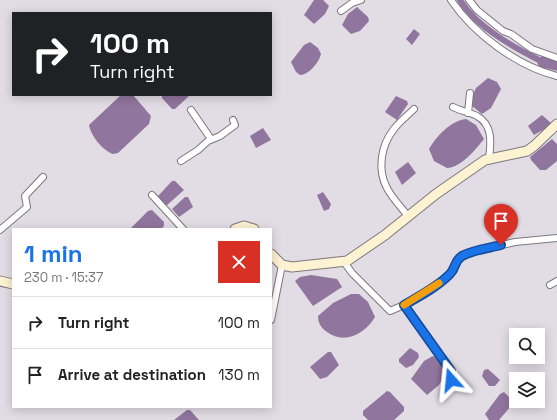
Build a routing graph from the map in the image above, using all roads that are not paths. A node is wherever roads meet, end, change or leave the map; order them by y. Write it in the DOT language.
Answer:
graph roads {
  1 [pos="361,0"];
  2 [pos="451,0"];
  3 [pos="469,0"];
  4 [pos="341,11"];
  5 [pos="557,58"];
  6 [pos="557,76"];
  7 [pos="470,93"];
  8 [pos="453,107"];
  9 [pos="414,109"];
  10 [pos="191,110"];
  11 [pos="468,113"];
  12 [pos="233,120"];
  13 [pos="557,124"];
  14 [pos="211,139"];
  15 [pos="489,158"];
  16 [pos="181,161"];
  17 [pos="43,177"];
  18 [pos="152,195"];
  19 [pos="408,216"];
  20 [pos="182,228"];
  21 [pos="238,228"];
  22 [pos="251,228"];
  23 [pos="0,230"];
  24 [pos="557,238"];
  25 [pos="272,255"];
  26 [pos="344,262"];
  27 [pos="282,265"];
  28 [pos="0,281"];
  29 [pos="557,281"];
  30 [pos="12,284"];
  31 [pos="550,285"];
  32 [pos="404,305"];
  33 [pos="272,315"];
  34 [pos="449,388"];
  1 -- 4 [label="street"];
  2 -- 6 [label="street"];
  3 -- 5 [label="street"];
  7 -- 11 [label="street"];
  8 -- 11 [label="street"];
  9 -- 19 [label="street"];
  10 -- 14 [label="street"];
  11 -- 15 [label="street"];
  12 -- 14 [label="street"];
  13 -- 15 [label="street"];
  14 -- 16 [label="street"];
  15 -- 19 [label="street"];
  17 -- 23 [label="street"];
  18 -- 20 [label="street"];
  19 -- 26 [label="street"];
  21 -- 22 [label="street"];
  24 -- 32 [label="street"];
  25 -- 27 [label="street"];
  26 -- 27 [label="street"];
  26 -- 32 [label="street"];
  27 -- 33 [label="street"];
  28 -- 30 [label="street"];
  29 -- 31 [label="street"];
  32 -- 34 [label="street"];
}
